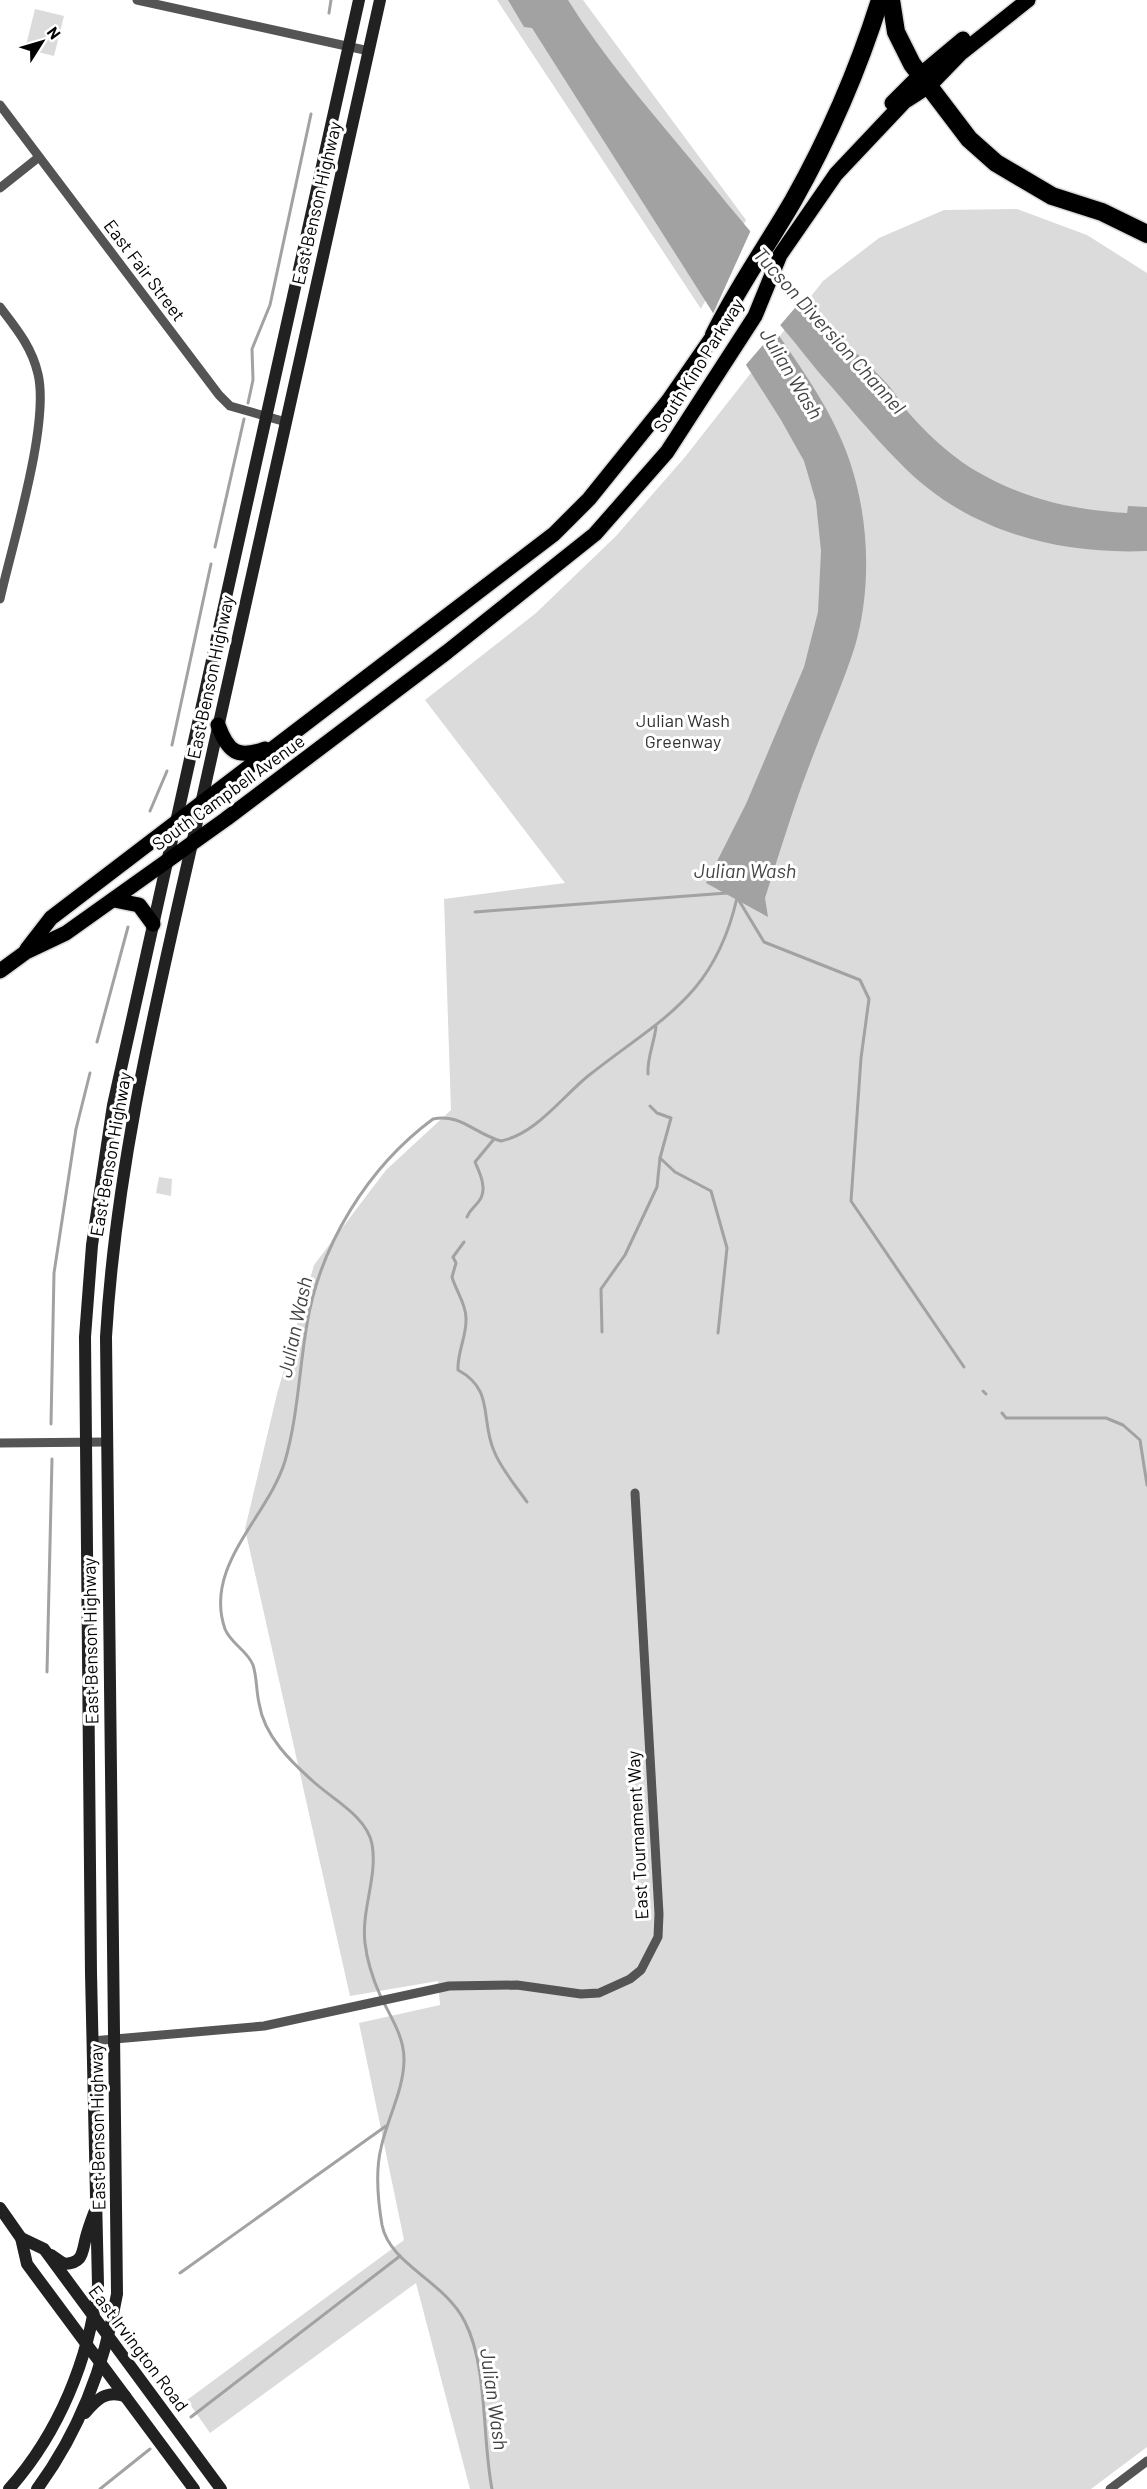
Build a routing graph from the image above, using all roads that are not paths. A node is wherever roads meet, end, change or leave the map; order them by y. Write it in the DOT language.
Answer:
graph roads {
  1 [pos="137,0"];
  2 [pos="359,0"];
  3 [pos="380,0"];
  4 [pos="880,0"];
  5 [pos="891,0"];
  6 [pos="1013,0"];
  7 [pos="1028,0"];
  8 [pos="349,46"];
  9 [pos="369,51"];
  10 [pos="925,80"];
  11 [pos="0,105"];
  12 [pos="39,157"];
  13 [pos="0,188"];
  14 [pos="1147,234"];
  15 [pos="775,248"];
  16 [pos="0,307"];
  17 [pos="714,334"];
  18 [pos="266,416"];
  19 [pos="286,422"];
  20 [pos="0,599"];
  21 [pos="430,631"];
  22 [pos="447,652"];
  23 [pos="218,725"];
  24 [pos="279,744"];
  25 [pos="200,805"];
  26 [pos="175,824"];
  27 [pos="191,844"];
  28 [pos="167,861"];
  29 [pos="114,900"];
  30 [pos="153,924"];
  31 [pos="26,952"];
  32 [pos="0,971"];
  33 [pos="84,1441"];
  34 [pos="106,1442"];
  35 [pos="0,1443"];
  36 [pos="635,1493"];
  37 [pos="110,1788"];
  38 [pos="89,1789"];
  39 [pos="112,2040"];
  40 [pos="92,2041"];
  41 [pos="97,2203"];
  42 [pos="0,2208"];
  43 [pos="21,2238"];
  44 [pos="44,2249"];
  45 [pos="94,2317"];
  46 [pos="109,2338"];
  47 [pos="87,2344"];
  48 [pos="101,2363"];
  49 [pos="125,2396"];
  50 [pos="78,2421"];
  51 [pos="1147,2461"];
  52 [pos="9,2489"];
  53 [pos="37,2489"];
  54 [pos="194,2489"];
  55 [pos="222,2489"];
  56 [pos="1110,2489"];
  1 -- 8 [label="street"];
  2 -- 8 [label="main road, East Benson Highway"];
  3 -- 9 [label="main road, East Benson Highway"];
  4 -- 15 [label="highway"];
  5 -- 10 [label="highway"];
  6 -- 10 [label="main road, South Kino Parkway"];
  7 -- 10 [label="main road, South Kino Parkway"];
  8 -- 9 [label="street"];
  8 -- 18 [label="main road, East Benson Highway"];
  9 -- 19 [label="main road, East Benson Highway"];
  10 -- 14 [label="highway"];
  10 -- 15 [label="main road, South Kino Parkway"];
  11 -- 12 [label="street, East Fair Street"];
  12 -- 13 [label="street"];
  12 -- 18 [label="street, East Fair Street"];
  15 -- 17 [label="highway"];
  15 -- 22 [label="main road, South Kino Parkway"];
  16 -- 20 [label="street"];
  17 -- 21 [label="main road, South Kino Parkway"];
  18 -- 19 [label="street, East Fair Street"];
  18 -- 26 [label="main road, East Benson Highway"];
  19 -- 23 [label="main road, East Benson Highway"];
  21 -- 24 [label="main road, South Campbell Avenue"];
  22 -- 27 [label="main road, South Campbell Avenue"];
  23 -- 24 [label="main road"];
  23 -- 25 [label="main road, East Benson Highway"];
  24 -- 25 [label="main road, South Campbell Avenue"];
  25 -- 26 [label="main road, South Campbell Avenue"];
  25 -- 27 [label="main road, East Benson Highway"];
  26 -- 28 [label="main road, East Benson Highway"];
  26 -- 31 [label="main road, South Campbell Avenue"];
  27 -- 28 [label="main road, South Campbell Avenue"];
  27 -- 34 [label="main road, East Benson Highway"];
  28 -- 29 [label="main road, South Campbell Avenue"];
  28 -- 30 [label="main road, East Benson Highway"];
  29 -- 30 [label="main road"];
  29 -- 31 [label="main road, South Campbell Avenue"];
  30 -- 33 [label="main road, East Benson Highway"];
  31 -- 32 [label="main road, South Campbell Avenue"];
  33 -- 34 [label="street"];
  33 -- 35 [label="street"];
  33 -- 38 [label="main road, East Benson Highway"];
  34 -- 37 [label="main road, East Benson Highway"];
  36 -- 39 [label="street, East Tournament Way"];
  37 -- 38 [label="main road"];
  37 -- 39 [label="main road, East Benson Highway"];
  38 -- 40 [label="main road, East Benson Highway"];
  39 -- 40 [label="street, East Tournament Way"];
  39 -- 46 [label="main road, East Benson Highway"];
  40 -- 41 [label="main road, East Benson Highway"];
  41 -- 44 [label="main road"];
  41 -- 45 [label="main road, East Benson Highway"];
  42 -- 43 [label="main road, East Irvington Road"];
  43 -- 44 [label="main road, East Irvington Road"];
  43 -- 47 [label="main road, East Irvington Road"];
  44 -- 45 [label="main road, East Irvington Road"];
  45 -- 46 [label="main road, East Irvington Road"];
  45 -- 47 [label="main road, East Benson Highway"];
  46 -- 48 [label="main road, East Benson Highway"];
  46 -- 55 [label="main road, East Irvington Road"];
  47 -- 48 [label="main road, East Irvington Road"];
  47 -- 52 [label="main road, East Benson Highway"];
  48 -- 49 [label="main road, East Irvington Road"];
  48 -- 50 [label="main road, East Benson Highway"];
  49 -- 50 [label="main road"];
  49 -- 54 [label="main road, East Irvington Road"];
  50 -- 53 [label="main road"];
  51 -- 56 [label="street"];
}
